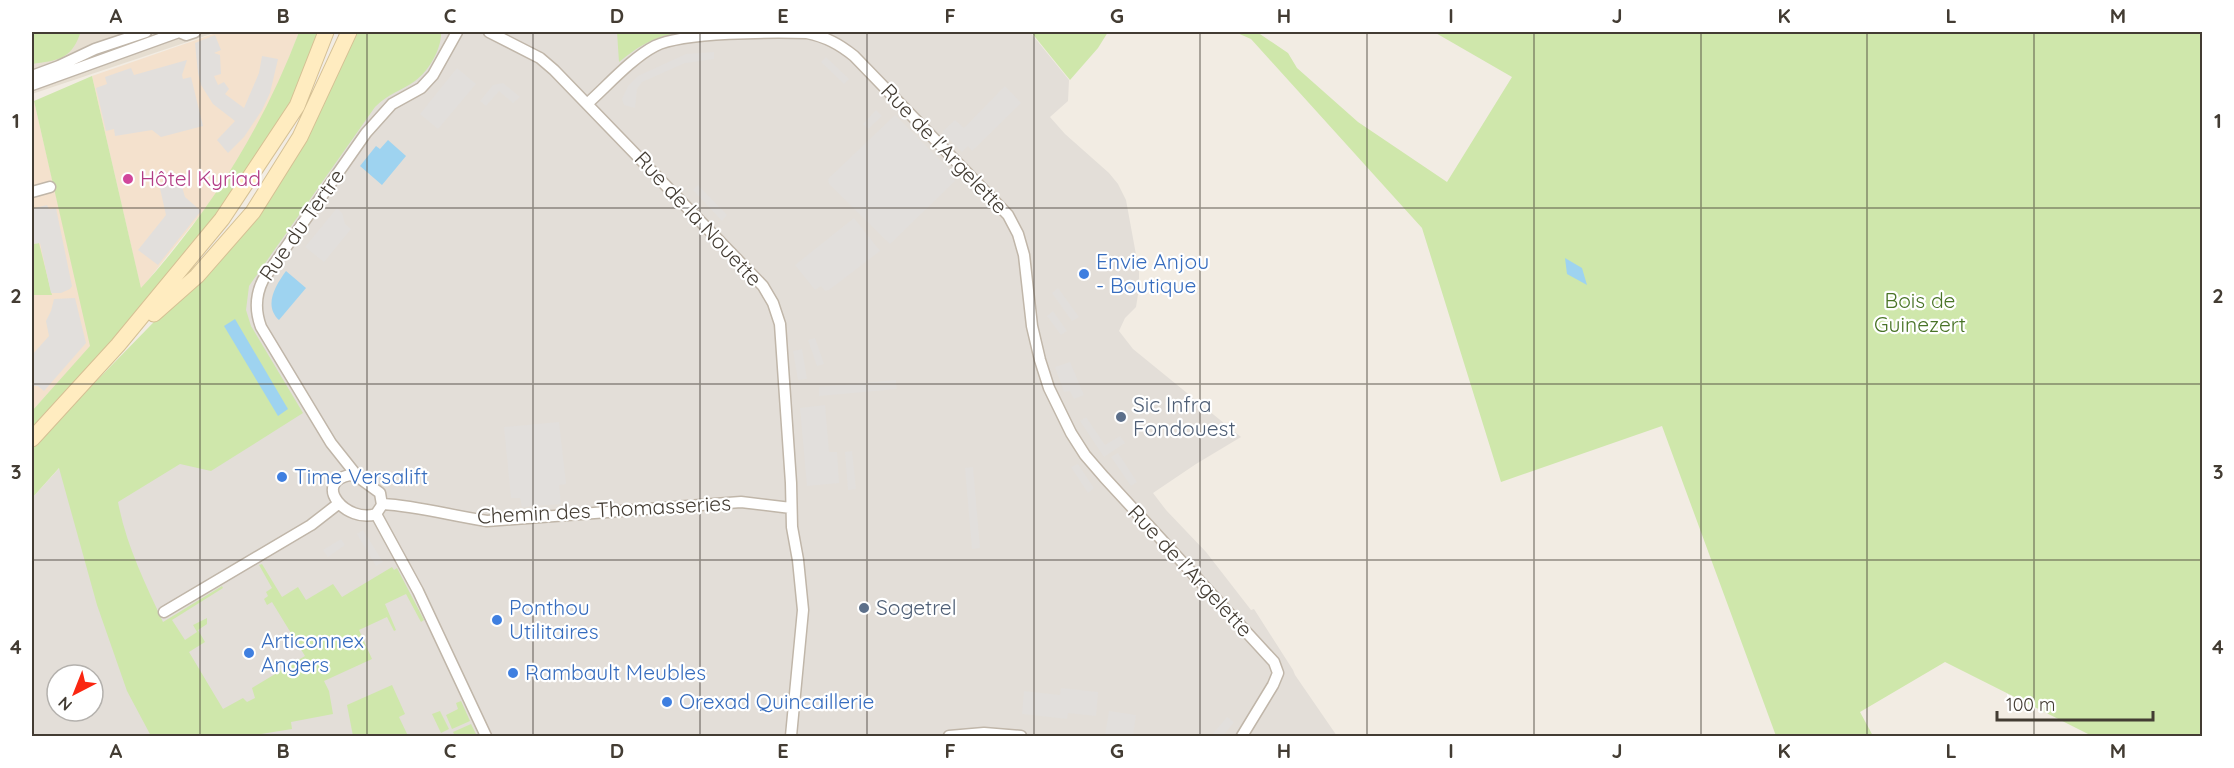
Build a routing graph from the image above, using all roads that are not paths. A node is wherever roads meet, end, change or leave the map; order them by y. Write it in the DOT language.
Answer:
graph roads {
  1 [pos="146,32"];
  2 [pos="179,32"];
  3 [pos="195,32"];
  4 [pos="326,32"];
  5 [pos="350,32"];
  6 [pos="457,32"];
  7 [pos="489,32"];
  8 [pos="32,76"];
  9 [pos="32,85"];
  10 [pos="588,103"];
  11 [pos="50,187"];
  12 [pos="32,192"];
  13 [pos="118,345"];
  14 [pos="32,440"];
  15 [pos="331,443"];
  16 [pos="358,477"];
  17 [pos="336,483"];
  18 [pos="338,504"];
  19 [pos="383,504"];
  20 [pos="791,508"];
  21 [pos="376,514"];
  22 [pos="164,612"];
  23 [pos="486,736"];
  24 [pos="791,736"];
  25 [pos="950,736"];
  26 [pos="1021,736"];
  27 [pos="1242,736"];
  1 -- 8 [label="street"];
  2 -- 3 [label="street"];
  2 -- 9 [label="street"];
  4 -- 13 [label="main road"];
  5 -- 13 [label="main road"];
  6 -- 15 [label="street, Rue du Tertre"];
  7 -- 10 [label="street, Rue de la Nouette"];
  10 -- 20 [label="street, Rue de la Nouette"];
  10 -- 27 [label="street, Rue de l'Argelette"];
  11 -- 12 [label="street"];
  13 -- 14 [label="main road"];
  15 -- 16 [label="street, Rue du Tertre"];
  15 -- 17 [label="street, Rue du Tertre"];
  16 -- 17 [label="street"];
  16 -- 19 [label="street"];
  17 -- 18 [label="street"];
  18 -- 21 [label="street"];
  18 -- 22 [label="street"];
  19 -- 20 [label="street, Chemin des Thomasseries"];
  19 -- 21 [label="street"];
  20 -- 24 [label="street, Rue de la Nouette"];
  21 -- 23 [label="street"];
  25 -- 26 [label="street"];
}
